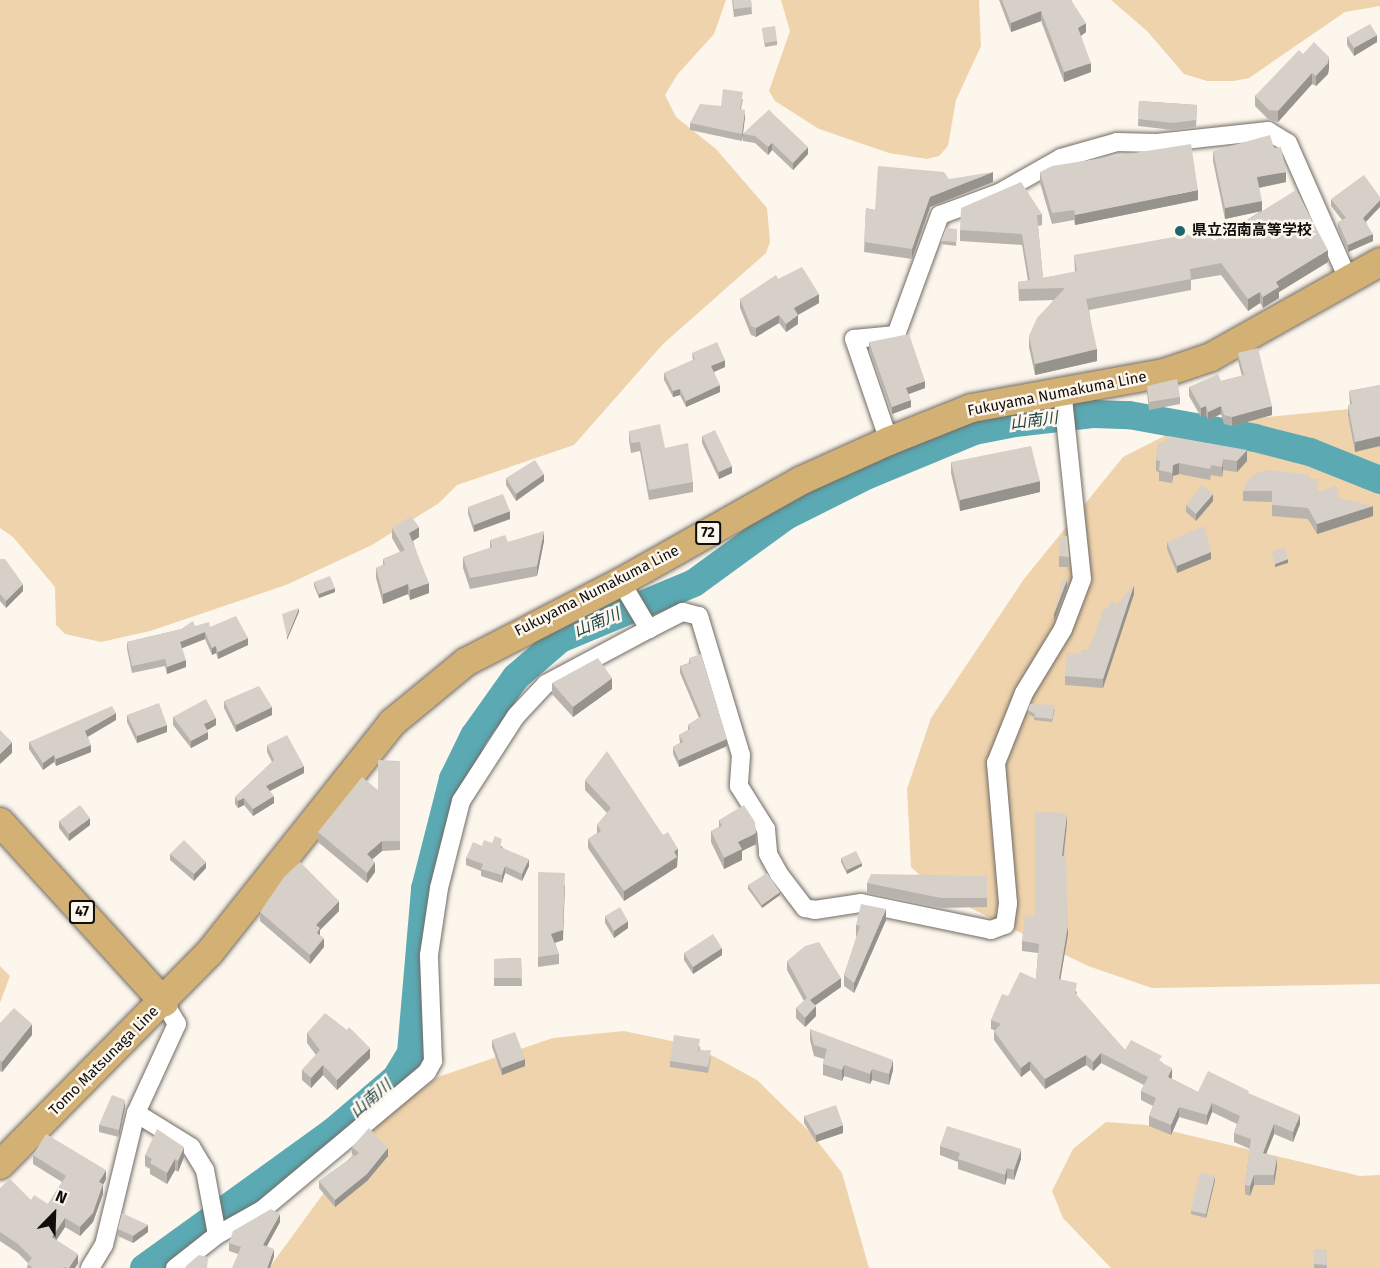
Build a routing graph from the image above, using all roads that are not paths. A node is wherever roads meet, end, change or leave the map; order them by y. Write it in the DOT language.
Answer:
graph roads {
  1 [pos="1380,261"];
  2 [pos="1347,278"];
  3 [pos="1063,395"];
  4 [pos="889,441"];
  5 [pos="626,590"];
  6 [pos="647,627"];
  7 [pos="0,822"];
  8 [pos="164,1002"];
  9 [pos="136,1113"];
  10 [pos="0,1165"];
  11 [pos="217,1230"];
  12 [pos="90,1268"];
  13 [pos="175,1268"];
  1 -- 2 [label="main road, Fukuyama Numakuma Line / 72"];
  2 -- 3 [label="main road, Fukuyama Numakuma Line / 72"];
  2 -- 4 [label="street"];
  3 -- 4 [label="main road, Fukuyama Numakuma Line / 72"];
  3 -- 6 [label="street"];
  4 -- 5 [label="main road, Fukuyama Numakuma Line / 72"];
  5 -- 6 [label="street"];
  5 -- 8 [label="main road, Fukuyama Numakuma Line / 72"];
  6 -- 11 [label="street"];
  7 -- 8 [label="main road, Tomo Matsunaga Line / 47"];
  8 -- 9 [label="street"];
  8 -- 10 [label="main road, Tomo Matsunaga Line"];
  9 -- 11 [label="street"];
  9 -- 12 [label="street"];
  11 -- 13 [label="street"];
}
